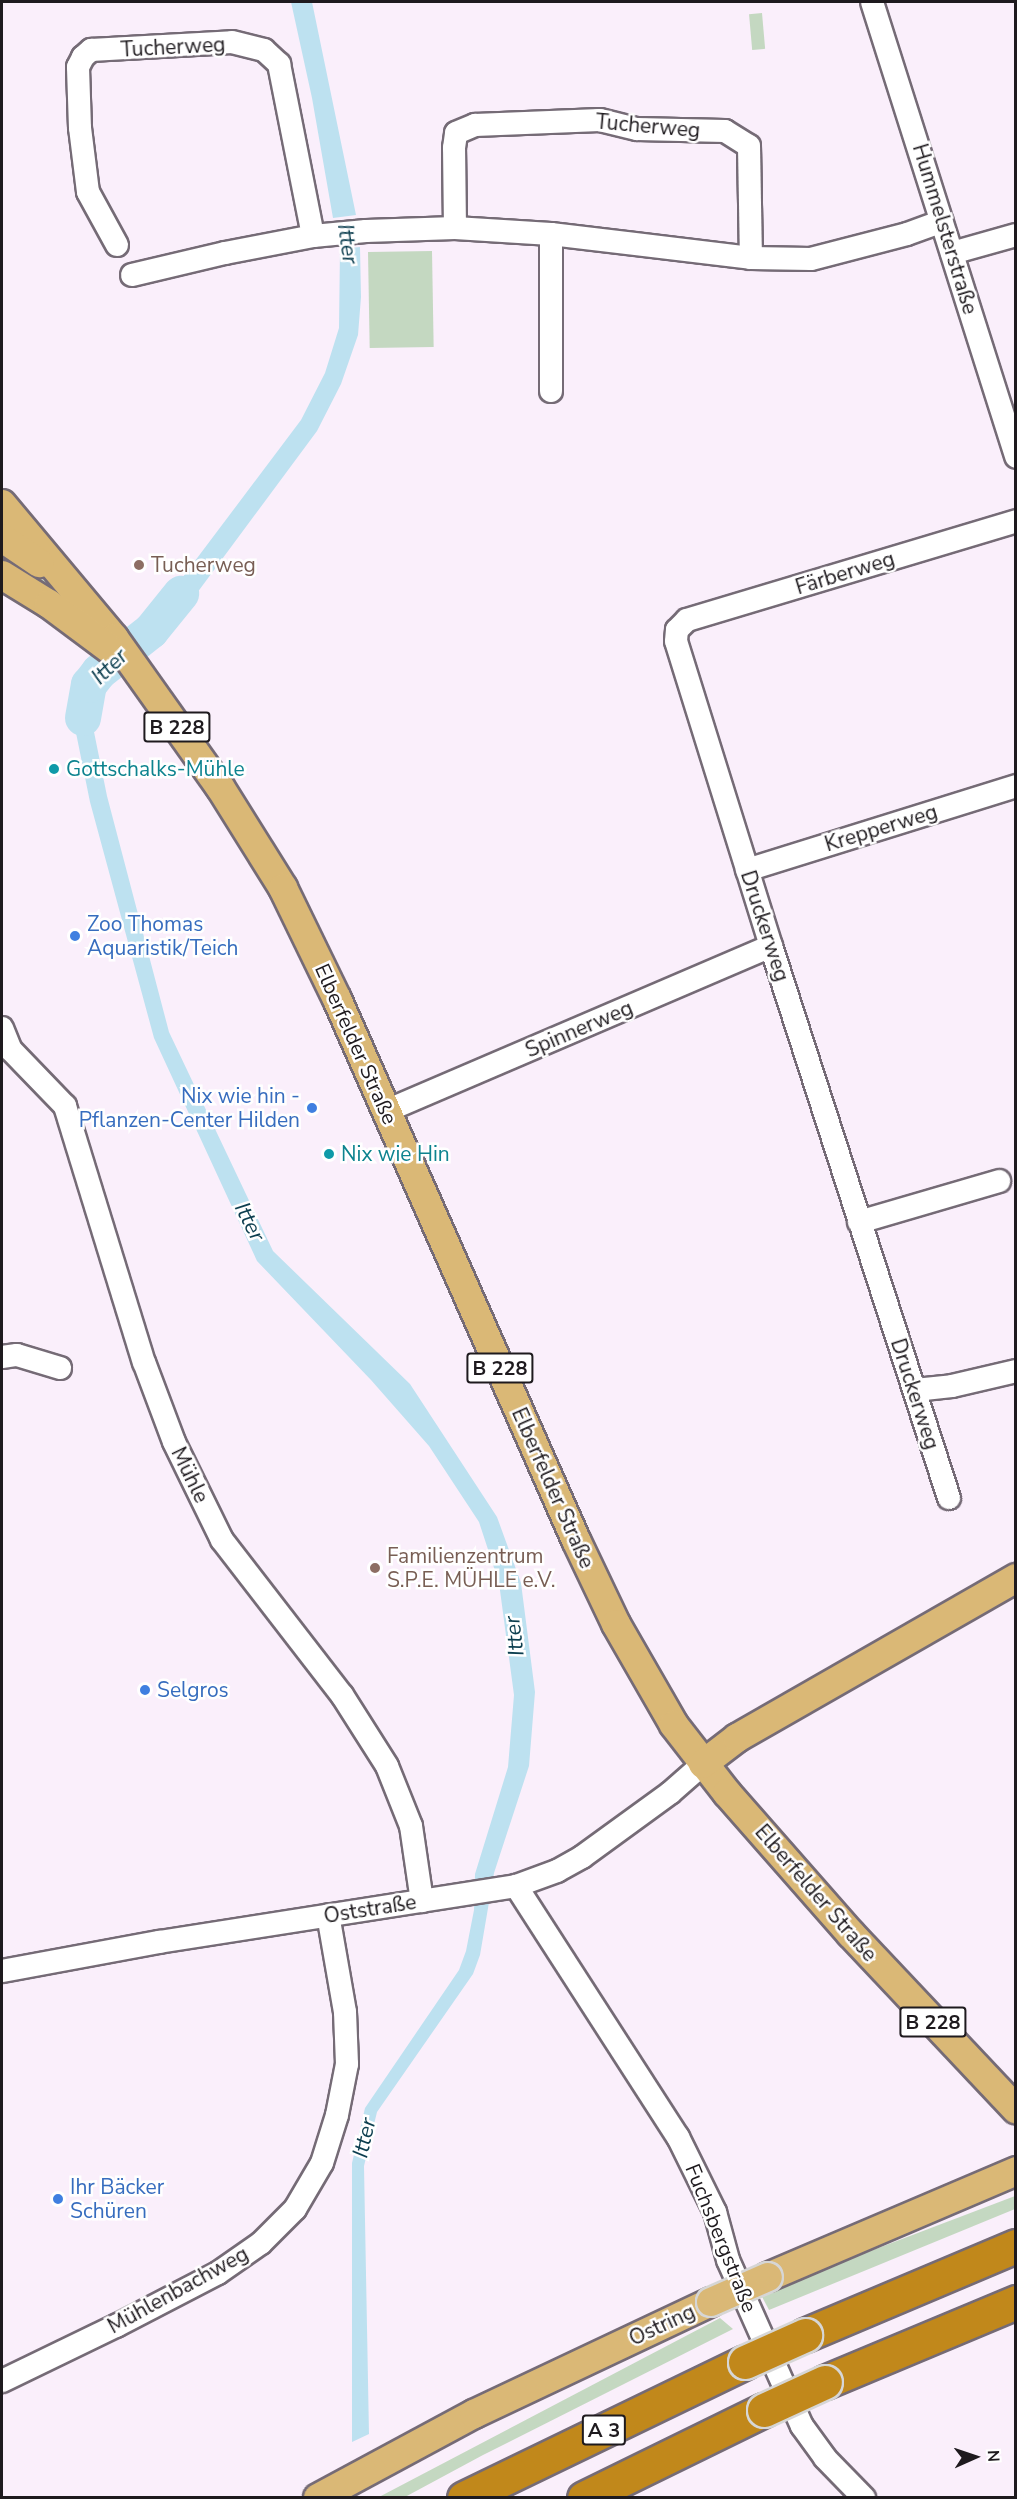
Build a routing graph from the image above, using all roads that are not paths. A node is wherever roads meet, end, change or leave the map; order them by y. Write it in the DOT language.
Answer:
graph roads {
  1 [pos="872,2"];
  2 [pos="942,221"];
  3 [pos="455,228"];
  4 [pos="551,234"];
  5 [pos="1016,235"];
  6 [pos="320,236"];
  7 [pos="117,245"];
  8 [pos="952,253"];
  9 [pos="751,258"];
  10 [pos="132,275"];
  11 [pos="551,391"];
  12 [pos="1016,456"];
  13 [pos="2,504"];
  14 [pos="1016,521"];
  15 [pos="2,538"];
  16 [pos="66,581"];
  17 [pos="9,586"];
  18 [pos="677,630"];
  19 [pos="109,642"];
  20 [pos="1016,786"];
  21 [pos="747,870"];
  22 [pos="771,945"];
  23 [pos="2,1028"];
  24 [pos="386,1111"];
  25 [pos="999,1181"];
  26 [pos="859,1222"];
  27 [pos="2,1357"];
  28 [pos="60,1368"];
  29 [pos="1016,1371"];
  30 [pos="915,1390"];
  31 [pos="949,1498"];
  32 [pos="1016,1578"];
  33 [pos="703,1764"];
  34 [pos="506,1888"];
  35 [pos="422,1901"];
  36 [pos="328,1915"];
  37 [pos="2,1971"];
  38 [pos="1016,2109"];
  39 [pos="1008,2175"];
  40 [pos="1016,2246"];
  41 [pos="1016,2302"];
  42 [pos="2,2381"];
  43 [pos="318,2498"];
  44 [pos="464,2498"];
  45 [pos="584,2498"];
  46 [pos="864,2498"];
  1 -- 2 [label="street, Hummelsterstraße"];
  2 -- 8 [label="street, Hummelsterstraße"];
  2 -- 9 [label="street"];
  3 -- 4 [label="street"];
  3 -- 6 [label="street"];
  3 -- 9 [label="street, Tucherweg"];
  4 -- 9 [label="street"];
  4 -- 11 [label="street"];
  5 -- 8 [label="street"];
  6 -- 7 [label="street, Tucherweg"];
  6 -- 10 [label="street"];
  8 -- 12 [label="street, Hummelsterstraße"];
  13 -- 16 [label="main road, Elberfelder Straße / B 228"];
  14 -- 18 [label="street, Färberweg"];
  15 -- 16 [label="main road"];
  16 -- 19 [label="main road, Elberfelder Straße / B 228"];
  17 -- 19 [label="main road, Elberfelder Straße / B 228"];
  18 -- 21 [label="street, Druckerweg"];
  19 -- 24 [label="main road, Elberfelder Straße / B 228"];
  20 -- 21 [label="street, Krepperweg"];
  21 -- 22 [label="street, Druckerweg"];
  22 -- 24 [label="street, Spinnerweg"];
  22 -- 26 [label="street, Druckerweg"];
  23 -- 35 [label="street, Mühle"];
  24 -- 33 [label="main road, Elberfelder Straße / B 228"];
  25 -- 26 [label="street"];
  26 -- 30 [label="street, Druckerweg"];
  27 -- 28 [label="street"];
  29 -- 30 [label="street"];
  30 -- 31 [label="street, Druckerweg"];
  32 -- 33 [label="main road"];
  33 -- 34 [label="street, Oststraße"];
  33 -- 38 [label="main road, Elberfelder Straße / B 228"];
  34 -- 35 [label="street, Oststraße"];
  34 -- 46 [label="street, Fuchsbergstraße"];
  35 -- 36 [label="street, Oststraße"];
  36 -- 37 [label="street, Oststraße"];
  36 -- 42 [label="street, Mühlenbachweg"];
  39 -- 43 [label="main road, Ostring, bridge"];
  40 -- 44 [label="highway, A 3, bridge"];
  41 -- 45 [label="highway, A 3, bridge"];
}
